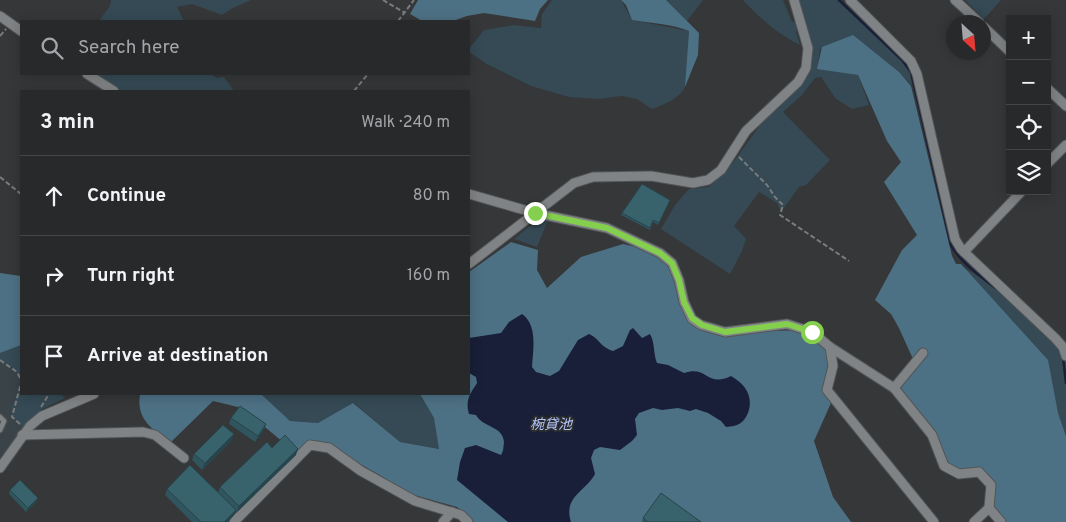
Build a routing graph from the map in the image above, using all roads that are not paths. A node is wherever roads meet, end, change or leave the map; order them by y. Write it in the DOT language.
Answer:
graph roads {
  1 [pos="794,0"];
  2 [pos="850,0"];
  3 [pos="955,0"];
  4 [pos="971,15"];
  5 [pos="0,16"];
  6 [pos="20,30"];
  7 [pos="991,34"];
  8 [pos="1006,48"];
  9 [pos="89,75"];
  10 [pos="112,90"];
  11 [pos="1051,92"];
  12 [pos="1066,106"];
  13 [pos="1066,145"];
  14 [pos="1051,160"];
  15 [pos="470,194"];
  16 [pos="1018,195"];
  17 [pos="535,213"];
  18 [pos="964,252"];
  19 [pos="470,263"];
  20 [pos="830,347"];
  21 [pos="923,353"];
  22 [pos="1066,356"];
  23 [pos="894,388"];
  24 [pos="92,395"];
  25 [pos="0,417"];
  26 [pos="0,430"];
  27 [pos="22,431"];
  28 [pos="184,458"];
  29 [pos="0,468"];
  30 [pos="989,508"];
  31 [pos="452,512"];
  32 [pos="234,522"];
  33 [pos="443,522"];
  34 [pos="468,522"];
  35 [pos="934,522"];
  36 [pos="974,522"];
  37 [pos="1001,522"];
  1 -- 17 [label="street"];
  2 -- 18 [label="street"];
  3 -- 4 [label="street"];
  5 -- 6 [label="street"];
  7 -- 8 [label="street"];
  9 -- 10 [label="street"];
  11 -- 12 [label="street"];
  13 -- 14 [label="street"];
  15 -- 17 [label="street"];
  16 -- 18 [label="street"];
  17 -- 19 [label="street"];
  17 -- 20 [label="street"];
  18 -- 22 [label="street"];
  20 -- 23 [label="street"];
  20 -- 35 [label="street"];
  21 -- 23 [label="street"];
  23 -- 30 [label="street"];
  24 -- 27 [label="street"];
  25 -- 26 [label="lane"];
  27 -- 28 [label="street"];
  27 -- 29 [label="street"];
  30 -- 36 [label="street"];
  30 -- 37 [label="street"];
  31 -- 32 [label="street"];
  31 -- 33 [label="street"];
  31 -- 34 [label="street"];
}
